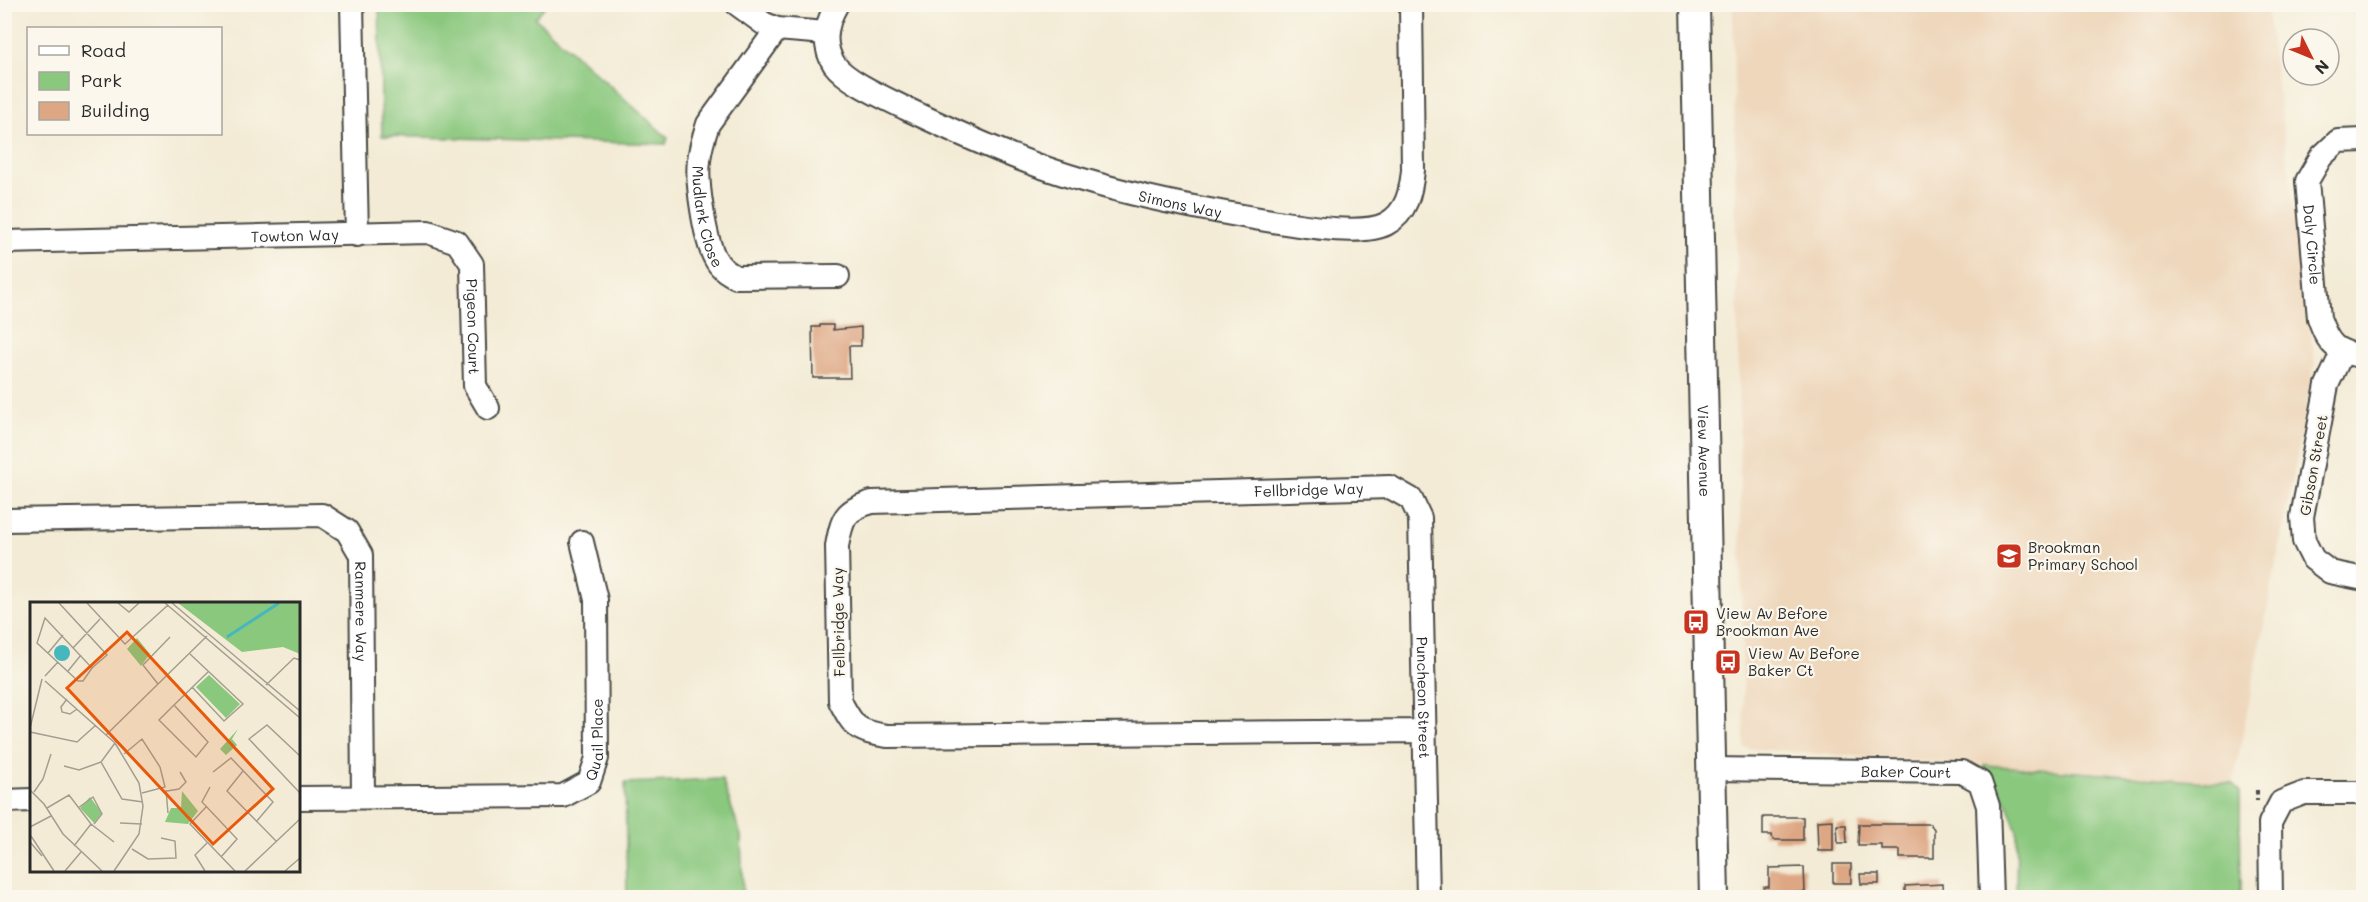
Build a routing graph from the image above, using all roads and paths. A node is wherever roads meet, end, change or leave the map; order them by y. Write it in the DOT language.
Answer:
graph roads {
  1 [pos="352,4"];
  2 [pos="737,4"];
  3 [pos="837,4"];
  4 [pos="1411,4"];
  5 [pos="1695,4"];
  6 [pos="777,29"];
  7 [pos="826,33"];
  8 [pos="2364,140"];
  9 [pos="357,234"];
  10 [pos="4,242"];
  11 [pos="838,276"];
  12 [pos="2353,355"];
  13 [pos="489,408"];
  14 [pos="1411,499"];
  15 [pos="4,520"];
  16 [pos="582,542"];
  17 [pos="2364,579"];
  18 [pos="1425,731"];
  19 [pos="1711,769"];
  20 [pos="2364,793"];
  21 [pos="363,797"];
  22 [pos="300,798"];
  23 [pos="4,801"];
  24 [pos="30,801"];
  25 [pos="1428,897"];
  26 [pos="1714,897"];
  27 [pos="1991,897"];
  28 [pos="2271,897"];
  1 -- 9 [label="street, Towton Way"];
  2 -- 6 [label="street"];
  3 -- 7 [label="street"];
  4 -- 7 [label="street, Simons Way"];
  5 -- 19 [label="street, View Avenue"];
  6 -- 7 [label="street"];
  6 -- 11 [label="street, Mudlark Close"];
  8 -- 12 [label="street, Daly Circle"];
  9 -- 10 [label="street, Towton Way"];
  9 -- 13 [label="street, Pigeon Court"];
  12 -- 17 [label="street, Gibson Street"];
  14 -- 18 [label="street, Puncheon Street"];
  14 -- 18 [label="street, Fellbridge Way"];
  15 -- 21 [label="street, Ranmere Way"];
  16 -- 21 [label="street, Quail Place"];
  18 -- 25 [label="street, Puncheon Street"];
  19 -- 26 [label="street, View Avenue"];
  19 -- 27 [label="street, Baker Court"];
  20 -- 28 [label="street"];
  21 -- 22 [label="street"];
  23 -- 24 [label="street"];
}
